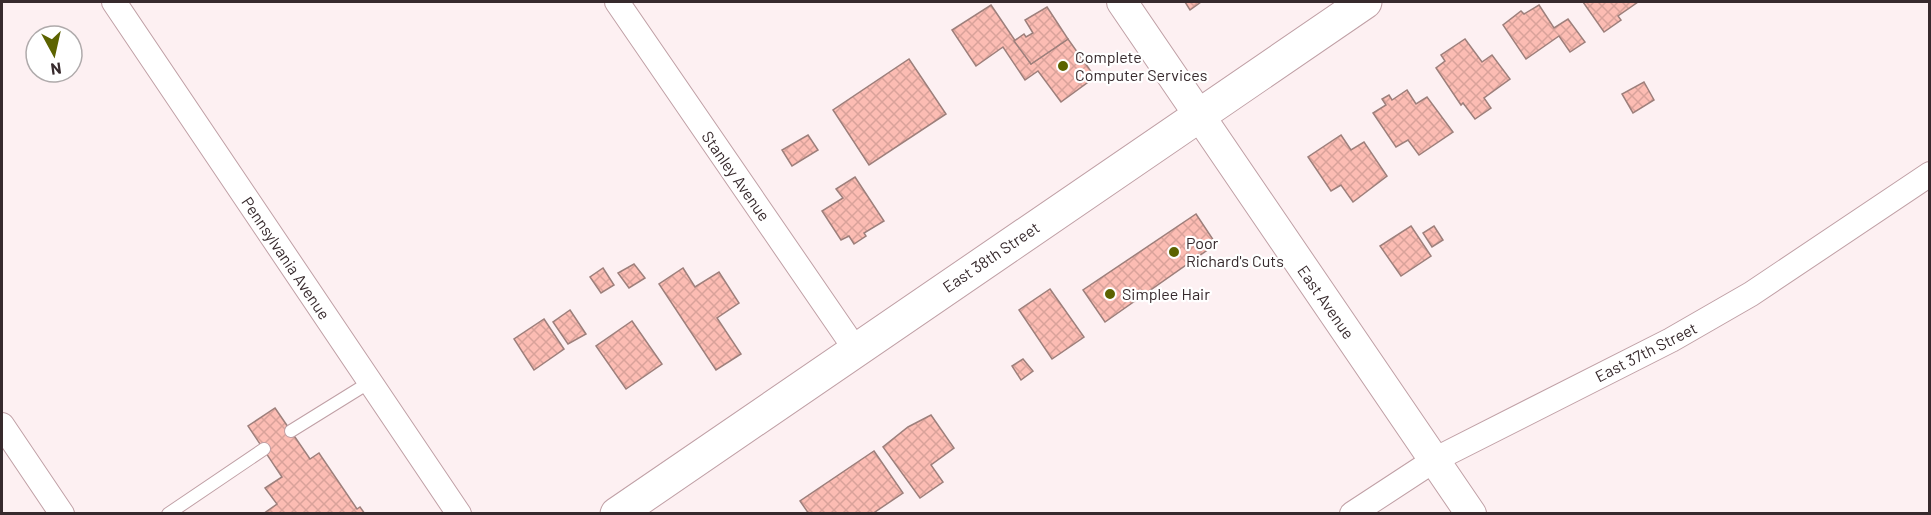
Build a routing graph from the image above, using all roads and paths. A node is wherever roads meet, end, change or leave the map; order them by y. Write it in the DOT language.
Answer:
graph roads {
  1 [pos="114,2"];
  2 [pos="617,2"];
  3 [pos="1122,2"];
  4 [pos="1365,2"];
  5 [pos="1199,114"];
  6 [pos="1929,174"];
  7 [pos="856,350"];
  8 [pos="370,382"];
  9 [pos="2,425"];
  10 [pos="291,432"];
  11 [pos="264,449"];
  12 [pos="1436,459"];
  13 [pos="62,513"];
  14 [pos="168,513"];
  15 [pos="459,513"];
  16 [pos="617,513"];
  17 [pos="1352,513"];
  18 [pos="1470,513"];
  1 -- 8 [label="street, Pennsylvania Avenue"];
  2 -- 7 [label="street, Stanley Avenue"];
  3 -- 5 [label="street, East Avenue"];
  4 -- 5 [label="main road, East 38th Street"];
  5 -- 7 [label="main road, East 38th Street"];
  5 -- 12 [label="street, East Avenue"];
  6 -- 12 [label="street, East 37th Street"];
  7 -- 16 [label="main road, East 38th Street"];
  8 -- 10 [label="lane"];
  8 -- 15 [label="street, Pennsylvania Avenue"];
  9 -- 13 [label="street"];
  11 -- 14 [label="lane"];
  12 -- 17 [label="street, East 37th Street"];
  12 -- 18 [label="street, East Avenue"];
}
